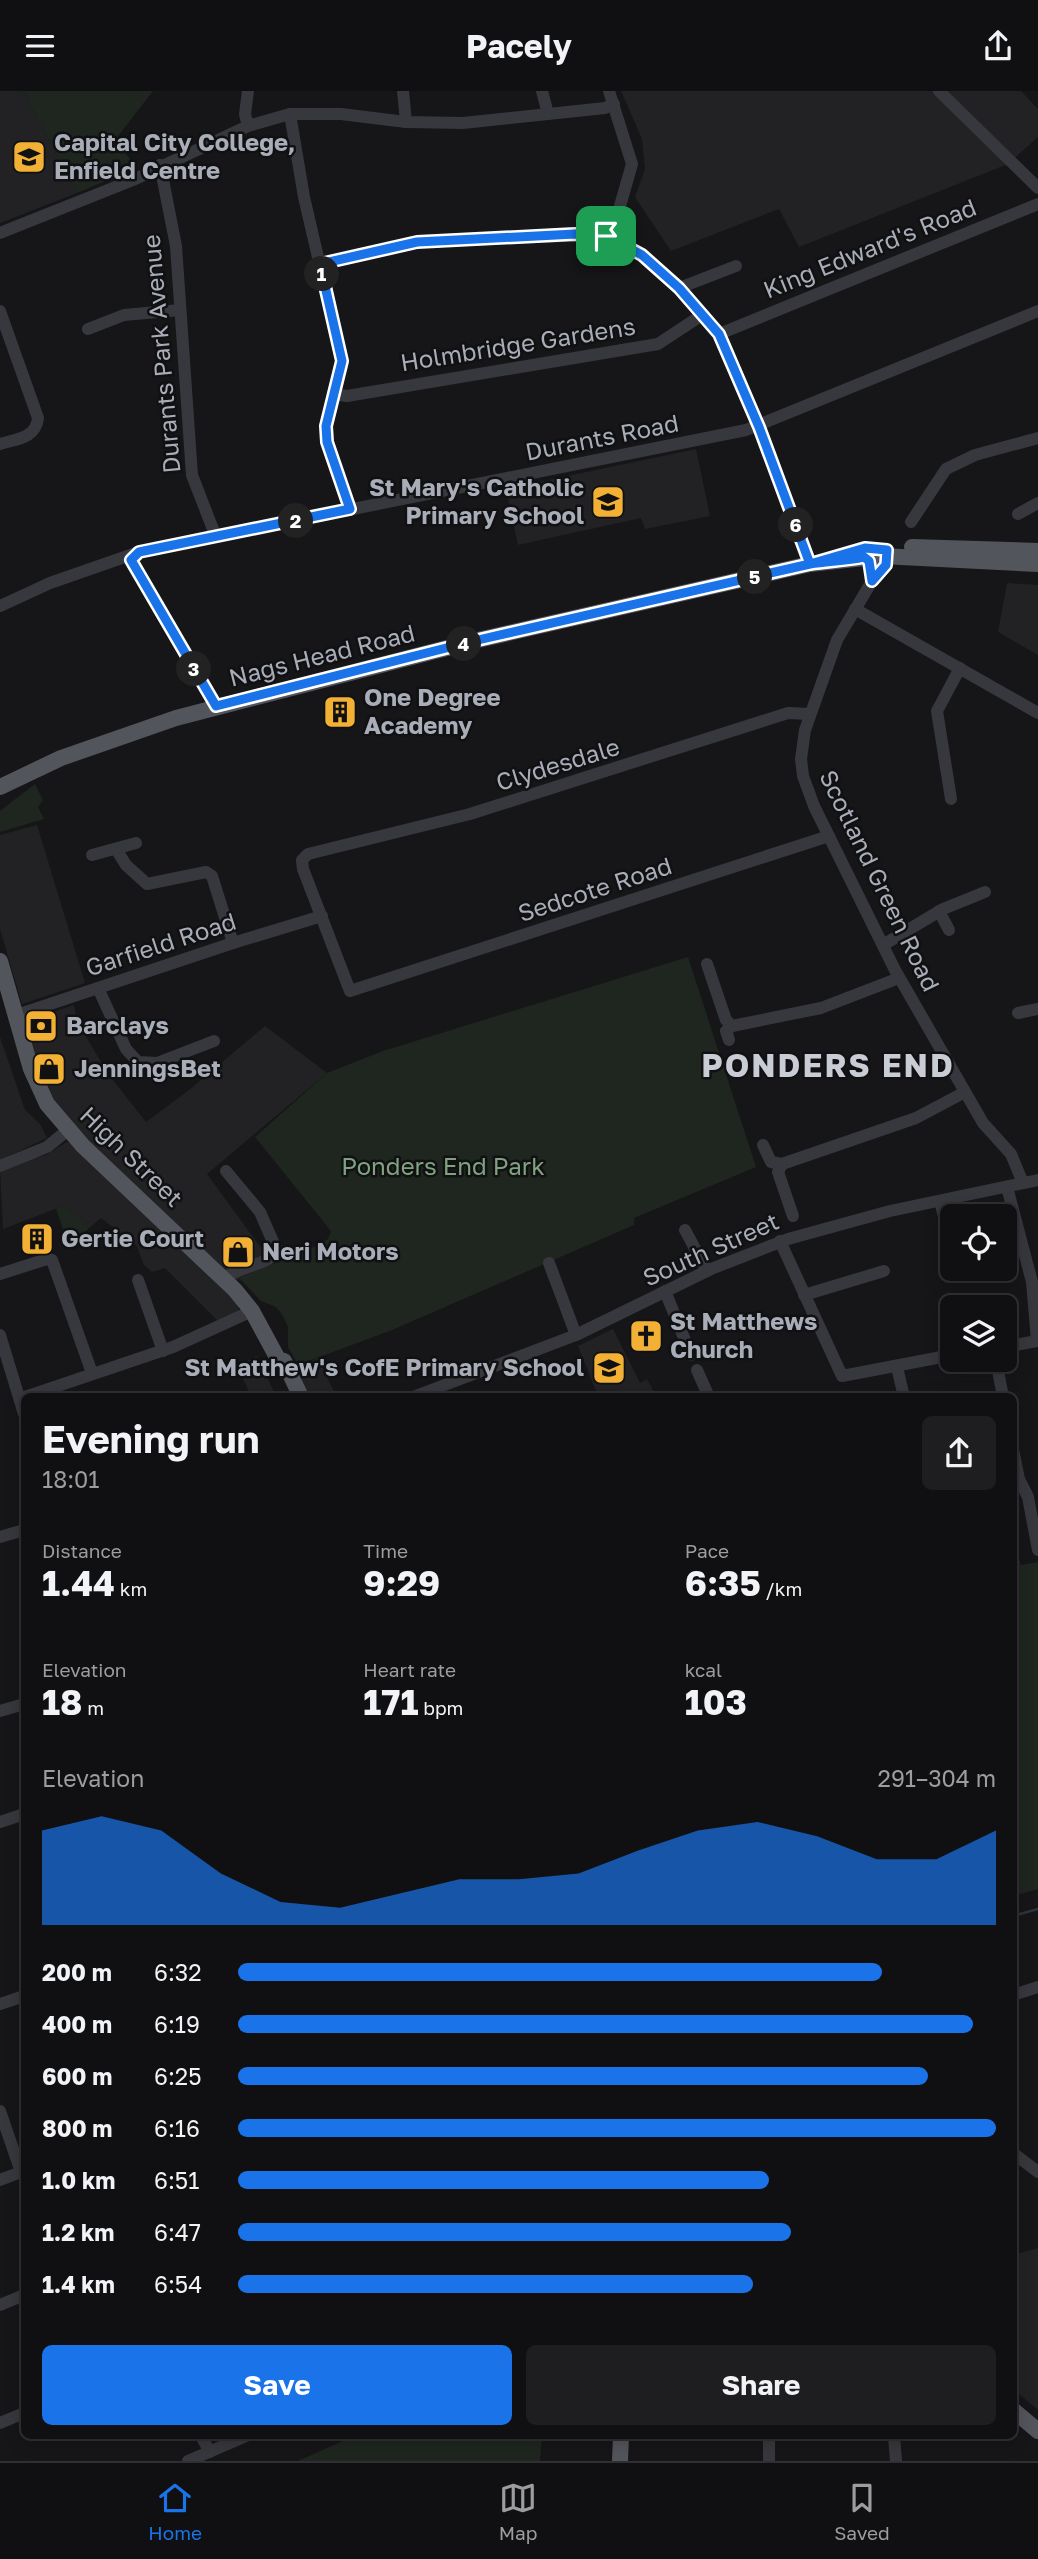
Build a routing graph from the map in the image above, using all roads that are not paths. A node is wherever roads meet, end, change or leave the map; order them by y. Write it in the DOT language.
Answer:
graph roads {
  1 [pos="248,91"];
  2 [pos="403,91"];
  3 [pos="542,91"];
  4 [pos="609,91"];
  5 [pos="939,91"];
  6 [pos="614,104"];
  7 [pos="290,114"];
  8 [pos="548,114"];
  9 [pos="406,122"];
  10 [pos="248,126"];
  11 [pos="160,165"];
  12 [pos="1038,188"];
  13 [pos="1038,204"];
  14 [pos="0,233"];
  15 [pos="612,234"];
  16 [pos="320,264"];
  17 [pos="736,266"];
  18 [pos="679,288"];
  19 [pos="180,310"];
  20 [pos="0,311"];
  21 [pos="1038,311"];
  22 [pos="702,315"];
  23 [pos="88,329"];
  24 [pos="719,334"];
  25 [pos="333,394"];
  26 [pos="759,427"];
  27 [pos="1038,438"];
  28 [pos="0,445"];
  29 [pos="1038,503"];
  30 [pos="350,509"];
  31 [pos="1017,514"];
  32 [pos="911,522"];
  33 [pos="216,537"];
  34 [pos="1038,551"];
  35 [pos="864,552"];
  36 [pos="133,555"];
  37 [pos="888,556"];
  38 [pos="810,564"];
  39 [pos="1038,564"];
  40 [pos="872,581"];
  41 [pos="0,606"];
  42 [pos="855,609"];
  43 [pos="960,668"];
  44 [pos="216,706"];
  45 [pos="1038,713"];
  46 [pos="809,714"];
  47 [pos="0,787"];
  48 [pos="951,799"];
  49 [pos="829,836"];
  50 [pos="136,843"];
  51 [pos="116,849"];
  52 [pos="92,855"];
  53 [pos="985,892"];
  54 [pos="939,911"];
  55 [pos="322,916"];
  56 [pos="949,930"];
  57 [pos="233,943"];
  58 [pos="883,945"];
  59 [pos="0,961"];
  60 [pos="707,964"];
  61 [pos="899,978"];
  62 [pos="98,988"];
  63 [pos="1038,1009"];
  64 [pos="1018,1013"];
  65 [pos="14,1016"];
  66 [pos="732,1026"];
  67 [pos="729,1040"];
  68 [pos="214,1041"];
  69 [pos="965,1092"];
  70 [pos="68,1130"];
  71 [pos="763,1145"];
  72 [pos="782,1164"];
  73 [pos="0,1166"];
  74 [pos="226,1171"];
  75 [pos="1038,1180"];
  76 [pos="1023,1183"];
  77 [pos="1007,1187"];
  78 [pos="940,1201"];
  79 [pos="941,1204"];
  80 [pos="793,1216"];
  81 [pos="685,1230"];
  82 [pos="780,1241"];
  83 [pos="549,1263"];
  84 [pos="1,1268"];
  85 [pos="707,1271"];
  86 [pos="879,1275"];
  87 [pos="224,1279"];
  88 [pos="138,1280"];
  89 [pos="665,1291"];
  90 [pos="804,1295"];
  91 [pos="252,1311"];
  92 [pos="0,1335"];
  93 [pos="576,1335"];
  94 [pos="1037,1341"];
  95 [pos="1017,1345"];
  96 [pos="163,1351"];
  97 [pos="691,1355"];
  98 [pos="940,1358"];
  99 [pos="278,1359"];
  100 [pos="897,1367"];
  101 [pos="698,1370"];
  102 [pos="998,1372"];
  103 [pos="92,1373"];
  104 [pos="22,1393"];
  105 [pos="34,1393"];
  106 [pos="288,1393"];
  107 [pos="299,1393"];
  108 [pos="424,1393"];
  109 [pos="707,1393"];
  110 [pos="903,1393"];
  111 [pos="1002,1393"];
  112 [pos="1017,1469"];
  113 [pos="1033,1496"];
  114 [pos="21,1531"];
  115 [pos="0,1538"];
  116 [pos="1038,1551"];
  117 [pos="21,1705"];
  118 [pos="0,1711"];
  119 [pos="21,1815"];
  120 [pos="0,1822"];
  121 [pos="1038,1987"];
  122 [pos="1017,1993"];
  123 [pos="21,1997"];
  124 [pos="0,2004"];
  125 [pos="0,2111"];
  126 [pos="1017,2156"];
  127 [pos="21,2167"];
  128 [pos="1038,2172"];
  129 [pos="21,2173"];
  130 [pos="0,2180"];
  131 [pos="21,2296"];
  132 [pos="0,2305"];
  133 [pos="1017,2413"];
  134 [pos="21,2414"];
  135 [pos="0,2423"];
  136 [pos="1038,2431"];
  137 [pos="202,2439"];
  138 [pos="239,2439"];
  139 [pos="621,2439"];
  140 [pos="769,2439"];
  141 [pos="894,2439"];
  142 [pos="209,2452"];
  143 [pos="188,2461"];
  144 [pos="620,2461"];
  145 [pos="769,2461"];
  146 [pos="896,2461"];
  1 -- 10 [label="street"];
  2 -- 9 [label="street"];
  3 -- 8 [label="street"];
  4 -- 6 [label="street"];
  5 -- 12 [label="street"];
  6 -- 8 [label="street"];
  6 -- 15 [label="street"];
  7 -- 9 [label="street"];
  7 -- 10 [label="street"];
  7 -- 16 [label="street"];
  8 -- 9 [label="street"];
  10 -- 11 [label="street"];
  11 -- 14 [label="street"];
  11 -- 19 [label="street, Durants Park Avenue"];
  13 -- 24 [label="street, King Edward's Road"];
  15 -- 16 [label="street"];
  15 -- 18 [label="street"];
  16 -- 25 [label="street"];
  17 -- 18 [label="street"];
  18 -- 22 [label="street"];
  19 -- 23 [label="street"];
  19 -- 33 [label="street, Durants Park Avenue"];
  20 -- 28 [label="street"];
  21 -- 26 [label="street, Durants Road"];
  22 -- 24 [label="street"];
  22 -- 25 [label="street, Holmbridge Gardens"];
  24 -- 26 [label="street"];
  25 -- 30 [label="street"];
  26 -- 30 [label="street, Durants Road"];
  26 -- 38 [label="street"];
  27 -- 32 [label="street"];
  29 -- 31 [label="street"];
  30 -- 33 [label="street, Durants Road"];
  33 -- 36 [label="street, Durants Road"];
  34 -- 35 [label="main road, Nags Head Road"];
  35 -- 37 [label="main road"];
  35 -- 38 [label="main road, Nags Head Road"];
  35 -- 40 [label="street"];
  36 -- 41 [label="street, Durants Road"];
  36 -- 44 [label="street"];
  37 -- 39 [label="main road"];
  37 -- 40 [label="street, Scotland Green Road"];
  38 -- 44 [label="main road, Nags Head Road"];
  40 -- 42 [label="street, Scotland Green Road"];
  42 -- 43 [label="street"];
  42 -- 46 [label="street, Scotland Green Road"];
  43 -- 45 [label="street"];
  43 -- 48 [label="street"];
  44 -- 47 [label="main road, Nags Head Road"];
  46 -- 49 [label="street, Scotland Green Road"];
  46 -- 55 [label="street, Clydesdale"];
  49 -- 55 [label="street, Sedcote Road"];
  49 -- 58 [label="street, Scotland Green Road"];
  50 -- 51 [label="street"];
  51 -- 52 [label="street"];
  51 -- 57 [label="street"];
  53 -- 54 [label="street"];
  54 -- 56 [label="street"];
  54 -- 58 [label="street"];
  55 -- 57 [label="street, Garfield Road"];
  57 -- 62 [label="street, Garfield Road"];
  58 -- 61 [label="street, Scotland Green Road"];
  59 -- 65 [label="main road, High Street"];
  60 -- 66 [label="street"];
  61 -- 66 [label="street"];
  61 -- 69 [label="street, Scotland Green Road"];
  62 -- 65 [label="street, Garfield Road"];
  62 -- 68 [label="street"];
  63 -- 64 [label="street"];
  65 -- 70 [label="main road, High Street"];
  66 -- 67 [label="street"];
  69 -- 72 [label="street"];
  69 -- 76 [label="street, Scotland Green Road"];
  70 -- 73 [label="street"];
  70 -- 87 [label="main road, High Street"];
  71 -- 72 [label="street"];
  72 -- 80 [label="street"];
  74 -- 87 [label="street"];
  75 -- 76 [label="street, South Street"];
  76 -- 77 [label="street, South Street"];
  77 -- 78 [label="street, South Street"];
  77 -- 94 [label="street"];
  78 -- 79 [label="street"];
  78 -- 82 [label="street, South Street"];
  81 -- 85 [label="street"];
  82 -- 85 [label="street, South Street"];
  82 -- 90 [label="street"];
  83 -- 93 [label="street"];
  84 -- 103 [label="street"];
  85 -- 89 [label="street, South Street"];
  86 -- 90 [label="street"];
  87 -- 91 [label="main road, High Street"];
  88 -- 96 [label="street"];
  89 -- 93 [label="street, South Street"];
  89 -- 97 [label="street"];
  90 -- 100 [label="street"];
  91 -- 96 [label="street"];
  91 -- 99 [label="main road, High Street"];
  92 -- 104 [label="street"];
  93 -- 108 [label="street, South Street"];
  94 -- 95 [label="street"];
  96 -- 103 [label="street"];
  98 -- 100 [label="street"];
  99 -- 106 [label="main road, High Street"];
  99 -- 107 [label="main road, High Street"];
  100 -- 110 [label="street"];
  101 -- 109 [label="street"];
  102 -- 111 [label="street"];
  103 -- 105 [label="street"];
  112 -- 113 [label="street"];
  113 -- 116 [label="street"];
  114 -- 115 [label="street"];
  117 -- 118 [label="street"];
  119 -- 120 [label="street"];
  121 -- 122 [label="street"];
  123 -- 124 [label="street"];
  125 -- 127 [label="street"];
  126 -- 128 [label="street"];
  129 -- 130 [label="street"];
  131 -- 132 [label="street"];
  133 -- 136 [label="main road"];
  134 -- 135 [label="street"];
  137 -- 142 [label="street"];
  138 -- 142 [label="street"];
  139 -- 144 [label="main road"];
  140 -- 145 [label="street"];
  141 -- 146 [label="street"];
  142 -- 143 [label="street"];
}
